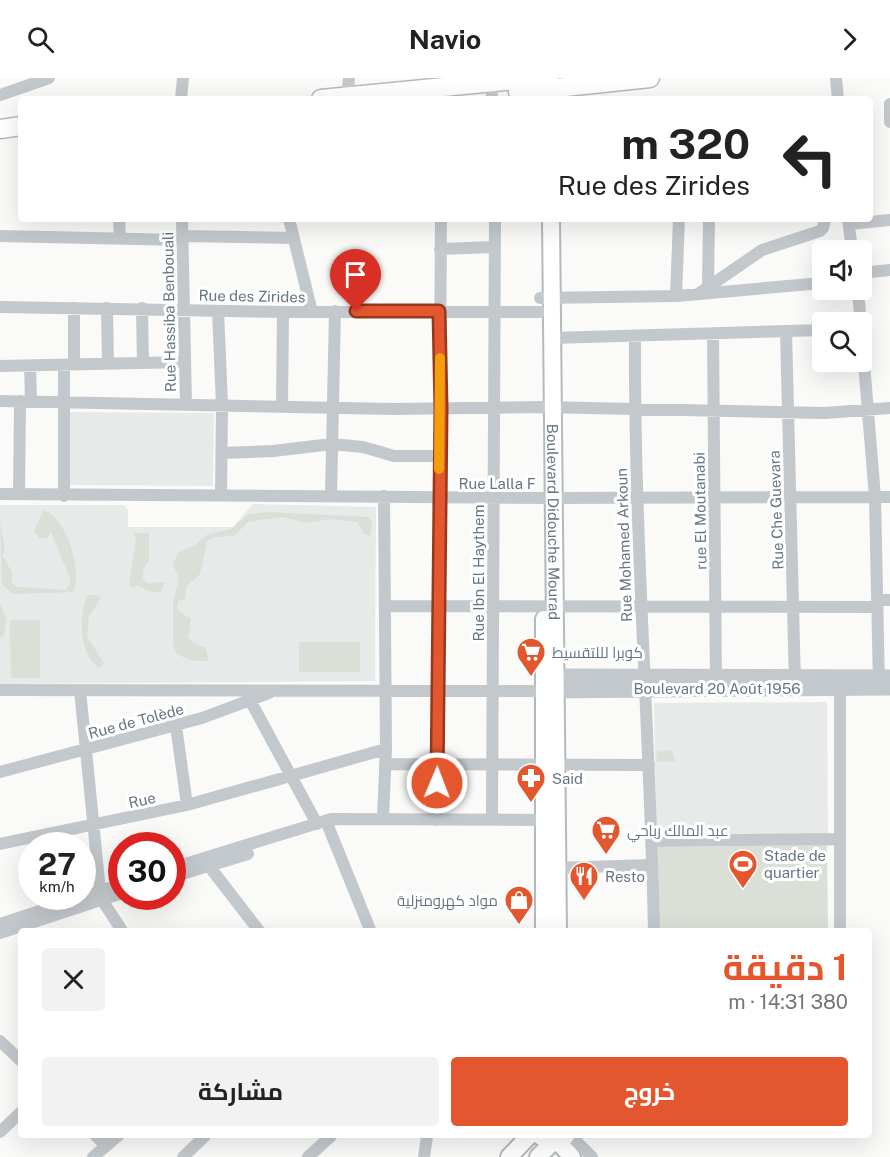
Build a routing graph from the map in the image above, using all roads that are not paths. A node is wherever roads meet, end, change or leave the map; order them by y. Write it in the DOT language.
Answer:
graph roads {
  1 [pos="49,78"];
  2 [pos="183,78"];
  3 [pos="349,78"];
  4 [pos="650,78"];
  5 [pos="836,78"];
  6 [pos="407,85"];
  7 [pos="544,87"];
  8 [pos="492,89"];
  9 [pos="0,95"];
  10 [pos="182,96"];
  11 [pos="347,96"];
  12 [pos="356,96"];
  13 [pos="460,96"];
  14 [pos="838,96"];
  15 [pos="890,104"];
  16 [pos="18,117"];
  17 [pos="0,120"];
  18 [pos="890,122"];
  19 [pos="18,126"];
  20 [pos="0,129"];
  21 [pos="890,220"];
  22 [pos="873,221"];
  23 [pos="119,222"];
  24 [pos="182,222"];
  25 [pos="290,222"];
  26 [pos="441,222"];
  27 [pos="495,222"];
  28 [pos="540,222"];
  29 [pos="551,222"];
  30 [pos="679,222"];
  31 [pos="709,222"];
  32 [pos="825,222"];
  33 [pos="848,222"];
  34 [pos="0,236"];
  35 [pos="120,237"];
  36 [pos="183,238"];
  37 [pos="294,238"];
  38 [pos="851,240"];
  39 [pos="495,247"];
  40 [pos="440,249"];
  41 [pos="890,270"];
  42 [pos="872,272"];
  43 [pos="812,284"];
  44 [pos="708,285"];
  45 [pos="698,294"];
  46 [pos="676,296"];
  47 [pos="544,303"];
  48 [pos="0,307"];
  49 [pos="74,308"];
  50 [pos="107,308"];
  51 [pos="142,308"];
  52 [pos="183,309"];
  53 [pos="218,311"];
  54 [pos="335,311"];
  55 [pos="439,311"];
  56 [pos="283,312"];
  57 [pos="312,312"];
  58 [pos="494,313"];
  59 [pos="812,330"];
  60 [pos="786,331"];
  61 [pos="713,333"];
  62 [pos="635,336"];
  63 [pos="552,339"];
  64 [pos="185,362"];
  65 [pos="108,363"];
  66 [pos="143,363"];
  67 [pos="69,364"];
  68 [pos="0,366"];
  69 [pos="30,366"];
  70 [pos="866,372"];
  71 [pos="0,401"];
  72 [pos="26,401"];
  73 [pos="64,401"];
  74 [pos="186,404"];
  75 [pos="222,405"];
  76 [pos="282,407"];
  77 [pos="333,407"];
  78 [pos="547,408"];
  79 [pos="890,408"];
  80 [pos="441,409"];
  81 [pos="494,409"];
  82 [pos="634,410"];
  83 [pos="714,411"];
  84 [pos="869,411"];
  85 [pos="787,413"];
  86 [pos="332,444"];
  87 [pos="222,453"];
  88 [pos="440,456"];
  89 [pos="0,494"];
  90 [pos="19,494"];
  91 [pos="221,495"];
  92 [pos="331,495"];
  93 [pos="64,496"];
  94 [pos="384,496"];
  95 [pos="714,496"];
  96 [pos="790,496"];
  97 [pos="636,497"];
  98 [pos="875,497"];
  99 [pos="890,497"];
  100 [pos="438,498"];
  101 [pos="493,498"];
  102 [pos="548,498"];
  103 [pos="882,602"];
  104 [pos="641,605"];
  105 [pos="385,606"];
  106 [pos="437,606"];
  107 [pos="494,606"];
  108 [pos="549,606"];
  109 [pos="717,606"];
  110 [pos="795,609"];
  111 [pos="645,682"];
  112 [pos="716,682"];
  113 [pos="795,682"];
  114 [pos="884,682"];
  115 [pos="553,686"];
  116 [pos="840,688"];
  117 [pos="0,690"];
  118 [pos="80,690"];
  119 [pos="278,690"];
  120 [pos="386,691"];
  121 [pos="492,691"];
  122 [pos="438,692"];
  123 [pos="250,700"];
  124 [pos="176,726"];
  125 [pos="386,749"];
  126 [pos="85,751"];
  127 [pos="491,763"];
  128 [pos="386,764"];
  129 [pos="437,764"];
  130 [pos="550,764"];
  131 [pos="649,765"];
  132 [pos="0,772"];
  133 [pos="290,777"];
  134 [pos="187,805"];
  135 [pos="383,817"];
  136 [pos="492,819"];
  137 [pos="437,820"];
  138 [pos="550,820"];
  139 [pos="324,824"];
  140 [pos="93,825"];
  141 [pos="839,839"];
  142 [pos="652,841"];
  143 [pos="0,844"];
  144 [pos="186,864"];
  145 [pos="652,865"];
  146 [pos="209,866"];
  147 [pos="551,868"];
  148 [pos="186,873"];
  149 [pos="108,891"];
  150 [pos="108,894"];
  151 [pos="101,895"];
  152 [pos="0,924"];
  153 [pos="121,928"];
  154 [pos="257,928"];
  155 [pos="369,928"];
  156 [pos="544,928"];
  157 [pos="558,928"];
  158 [pos="654,928"];
  159 [pos="840,928"];
  160 [pos="0,933"];
  161 [pos="0,1041"];
  162 [pos="18,1058"];
  163 [pos="18,1115"];
  164 [pos="0,1132"];
  165 [pos="98,1138"];
  166 [pos="116,1138"];
  167 [pos="204,1138"];
  168 [pos="329,1138"];
  169 [pos="427,1138"];
  170 [pos="517,1138"];
  171 [pos="527,1138"];
  172 [pos="557,1138"];
  173 [pos="106,1146"];
  174 [pos="93,1157"];
  175 [pos="183,1157"];
  176 [pos="308,1157"];
  177 [pos="424,1157"];
  178 [pos="507,1157"];
  179 [pos="538,1157"];
  180 [pos="572,1157"];
  181 [pos="592,1157"];
  1 -- 9 [label="street"];
  2 -- 10 [label="street"];
  3 -- 11 [label="street"];
  4 -- 7 [label="main road"];
  5 -- 14 [label="street"];
  6 -- 8 [label="main road"];
  6 -- 12 [label="main road"];
  7 -- 8 [label="main road"];
  8 -- 13 [label="main road"];
  15 -- 18 [label="street"];
  16 -- 17 [label="main road"];
  19 -- 20 [label="main road"];
  21 -- 22 [label="street"];
  23 -- 35 [label="street"];
  24 -- 36 [label="street, Rue Hassiba Benbouali"];
  25 -- 37 [label="street"];
  26 -- 40 [label="street"];
  27 -- 39 [label="street, Rue Ibn El Haythem"];
  28 -- 47 [label="main road, Boulevard Didouche Mourad"];
  29 -- 47 [label="main road, Boulevard Didouche Mourad"];
  30 -- 46 [label="street"];
  31 -- 44 [label="street"];
  32 -- 44 [label="street"];
  33 -- 38 [label="street"];
  34 -- 35 [label="street"];
  35 -- 36 [label="street"];
  36 -- 37 [label="street"];
  36 -- 52 [label="street, Rue Hassiba Benbouali"];
  37 -- 57 [label="street"];
  39 -- 40 [label="street"];
  39 -- 58 [label="street, Rue Ibn El Haythem"];
  40 -- 55 [label="street"];
  41 -- 42 [label="street"];
  43 -- 45 [label="street, Rue des Zirides"];
  44 -- 45 [label="street"];
  45 -- 46 [label="street, Rue des Zirides"];
  46 -- 47 [label="street, Rue des Zirides"];
  47 -- 58 [label="street, Rue des Zirides"];
  47 -- 63 [label="main road, Boulevard Didouche Mourad"];
  47 -- 78 [label="main road, Boulevard Didouche Mourad"];
  48 -- 49 [label="street, Rue des Zirides"];
  49 -- 50 [label="street, Rue des Zirides"];
  49 -- 67 [label="street"];
  50 -- 51 [label="street, Rue des Zirides"];
  50 -- 65 [label="street"];
  51 -- 52 [label="street, Rue des Zirides"];
  51 -- 66 [label="street"];
  52 -- 53 [label="street, Rue des Zirides"];
  52 -- 64 [label="street, Rue Hassiba Benbouali"];
  53 -- 56 [label="street, Rue des Zirides"];
  53 -- 75 [label="street"];
  54 -- 55 [label="street, Rue des Zirides"];
  54 -- 57 [label="street, Rue des Zirides"];
  54 -- 77 [label="street"];
  55 -- 58 [label="street, Rue des Zirides"];
  55 -- 80 [label="street"];
  56 -- 57 [label="street, Rue des Zirides"];
  56 -- 76 [label="street"];
  58 -- 81 [label="street, Rue Ibn El Haythem"];
  59 -- 60 [label="street"];
  60 -- 61 [label="street"];
  60 -- 85 [label="street, Rue Che Guevara"];
  61 -- 62 [label="street"];
  61 -- 83 [label="street, rue El Moutanabi"];
  62 -- 63 [label="street"];
  62 -- 82 [label="street, Rue Mohamed Arkoun"];
  63 -- 78 [label="main road, Boulevard Didouche Mourad"];
  64 -- 66 [label="street"];
  64 -- 74 [label="street, Rue Hassiba Benbouali"];
  65 -- 66 [label="street"];
  65 -- 67 [label="street"];
  67 -- 69 [label="street"];
  67 -- 73 [label="street"];
  68 -- 69 [label="street"];
  69 -- 72 [label="street"];
  70 -- 84 [label="street"];
  71 -- 72 [label="street"];
  72 -- 73 [label="street"];
  72 -- 90 [label="street"];
  73 -- 74 [label="street"];
  73 -- 93 [label="street"];
  74 -- 75 [label="street"];
  75 -- 76 [label="street"];
  75 -- 87 [label="street"];
  76 -- 77 [label="street"];
  77 -- 80 [label="street"];
  77 -- 86 [label="street"];
  78 -- 81 [label="street"];
  78 -- 82 [label="street"];
  78 -- 102 [label="main road, Boulevard Didouche Mourad"];
  79 -- 84 [label="street"];
  80 -- 81 [label="street"];
  80 -- 88 [label="street"];
  81 -- 101 [label="street, Rue Ibn El Haythem"];
  82 -- 83 [label="street"];
  82 -- 97 [label="street, Rue Mohamed Arkoun"];
  83 -- 85 [label="street"];
  83 -- 95 [label="street, rue El Moutanabi"];
  84 -- 85 [label="street"];
  84 -- 98 [label="street"];
  85 -- 96 [label="street, Rue Che Guevara"];
  86 -- 87 [label="street"];
  86 -- 88 [label="street"];
  86 -- 92 [label="street"];
  87 -- 91 [label="street"];
  88 -- 100 [label="street"];
  89 -- 90 [label="street, Rue Lalla F"];
  90 -- 93 [label="street, Rue Lalla F"];
  91 -- 92 [label="street, Rue Lalla F"];
  91 -- 93 [label="street, Rue Lalla F"];
  92 -- 94 [label="street, Rue Lalla F"];
  94 -- 100 [label="street, Rue Lalla F"];
  94 -- 105 [label="street"];
  95 -- 96 [label="street, Rue Lalla F"];
  95 -- 97 [label="street, Rue Lalla F"];
  95 -- 109 [label="street, rue El Moutanabi"];
  96 -- 98 [label="street, Rue Lalla F"];
  96 -- 110 [label="street, Rue Che Guevara"];
  97 -- 102 [label="street, Rue Lalla F"];
  97 -- 104 [label="street, Rue Mohamed Arkoun"];
  98 -- 99 [label="street, Rue Lalla F"];
  98 -- 103 [label="street"];
  100 -- 101 [label="street, Rue Lalla F"];
  100 -- 106 [label="street"];
  101 -- 102 [label="street, Rue Lalla F"];
  101 -- 107 [label="street, Rue Ibn El Haythem"];
  102 -- 108 [label="main road, Boulevard Didouche Mourad"];
  103 -- 110 [label="street"];
  103 -- 114 [label="street"];
  104 -- 108 [label="street"];
  104 -- 109 [label="street"];
  104 -- 111 [label="street, Rue Mohamed Arkoun"];
  105 -- 106 [label="street"];
  105 -- 120 [label="street"];
  106 -- 107 [label="street"];
  106 -- 122 [label="street"];
  107 -- 108 [label="street"];
  107 -- 121 [label="street, Rue Ibn El Haythem"];
  108 -- 115 [label="main road, Boulevard Didouche Mourad"];
  109 -- 110 [label="street"];
  109 -- 112 [label="street, rue El Moutanabi"];
  110 -- 113 [label="street, Rue Che Guevara"];
  111 -- 112 [label="street, Boulevard 20 Août 1956"];
  111 -- 115 [label="street, Boulevard 20 Août 1956"];
  111 -- 131 [label="street, Rue Mohamed Arkoun"];
  112 -- 113 [label="street, Boulevard 20 Août 1956"];
  113 -- 114 [label="street, Boulevard 20 Août 1956"];
  113 -- 116 [label="street, Boulevard 20 Août 1956"];
  114 -- 116 [label="street, Boulevard 20 Août 1956"];
  115 -- 121 [label="street"];
  115 -- 130 [label="main road, Boulevard Didouche Mourad"];
  116 -- 141 [label="street"];
  117 -- 118 [label="street"];
  118 -- 119 [label="street"];
  118 -- 126 [label="street"];
  119 -- 120 [label="street"];
  119 -- 123 [label="street, Rue de Tolède"];
  120 -- 122 [label="street"];
  120 -- 125 [label="street"];
  121 -- 122 [label="street"];
  121 -- 127 [label="street, Rue Ibn El Haythem"];
  122 -- 129 [label="street"];
  123 -- 124 [label="street, Rue de Tolède"];
  123 -- 133 [label="street"];
  124 -- 126 [label="street, Rue de Tolède"];
  124 -- 134 [label="street"];
  125 -- 128 [label="street"];
  125 -- 133 [label="street, Rue"];
  126 -- 132 [label="street, Rue de Tolède"];
  126 -- 140 [label="street"];
  127 -- 129 [label="street"];
  127 -- 130 [label="street"];
  127 -- 136 [label="street, Rue Ibn El Haythem"];
  128 -- 129 [label="street"];
  128 -- 135 [label="street"];
  129 -- 137 [label="street"];
  130 -- 131 [label="street"];
  130 -- 138 [label="main road, Boulevard Didouche Mourad"];
  131 -- 142 [label="street, Rue Mohamed Arkoun"];
  133 -- 134 [label="street, Rue"];
  133 -- 139 [label="street"];
  134 -- 140 [label="street, Rue"];
  135 -- 137 [label="street"];
  135 -- 139 [label="street"];
  136 -- 137 [label="street"];
  136 -- 138 [label="street"];
  138 -- 147 [label="main road, Boulevard Didouche Mourad"];
  139 -- 144 [label="street"];
  139 -- 146 [label="street"];
  139 -- 155 [label="street"];
  140 -- 143 [label="street, Rue"];
  140 -- 151 [label="street"];
  141 -- 142 [label="street"];
  141 -- 159 [label="street"];
  142 -- 145 [label="street, Rue Mohamed Arkoun"];
  145 -- 147 [label="street"];
  145 -- 158 [label="street, Rue Mohamed Arkoun"];
  146 -- 148 [label="street"];
  146 -- 154 [label="street"];
  147 -- 156 [label="main road, Boulevard Didouche Mourad"];
  147 -- 157 [label="main road, Boulevard Didouche Mourad"];
  149 -- 151 [label="street"];
  150 -- 151 [label="street"];
  151 -- 152 [label="street"];
  151 -- 153 [label="street"];
  151 -- 160 [label="street"];
  161 -- 162 [label="street"];
  163 -- 164 [label="street"];
  165 -- 173 [label="street"];
  166 -- 173 [label="street"];
  167 -- 175 [label="street"];
  168 -- 176 [label="street"];
  169 -- 177 [label="street"];
  170 -- 178 [label="main road"];
  171 -- 178 [label="main road"];
  172 -- 179 [label="main road"];
  172 -- 180 [label="main road"];
  172 -- 181 [label="street"];
  173 -- 174 [label="street"];
}
